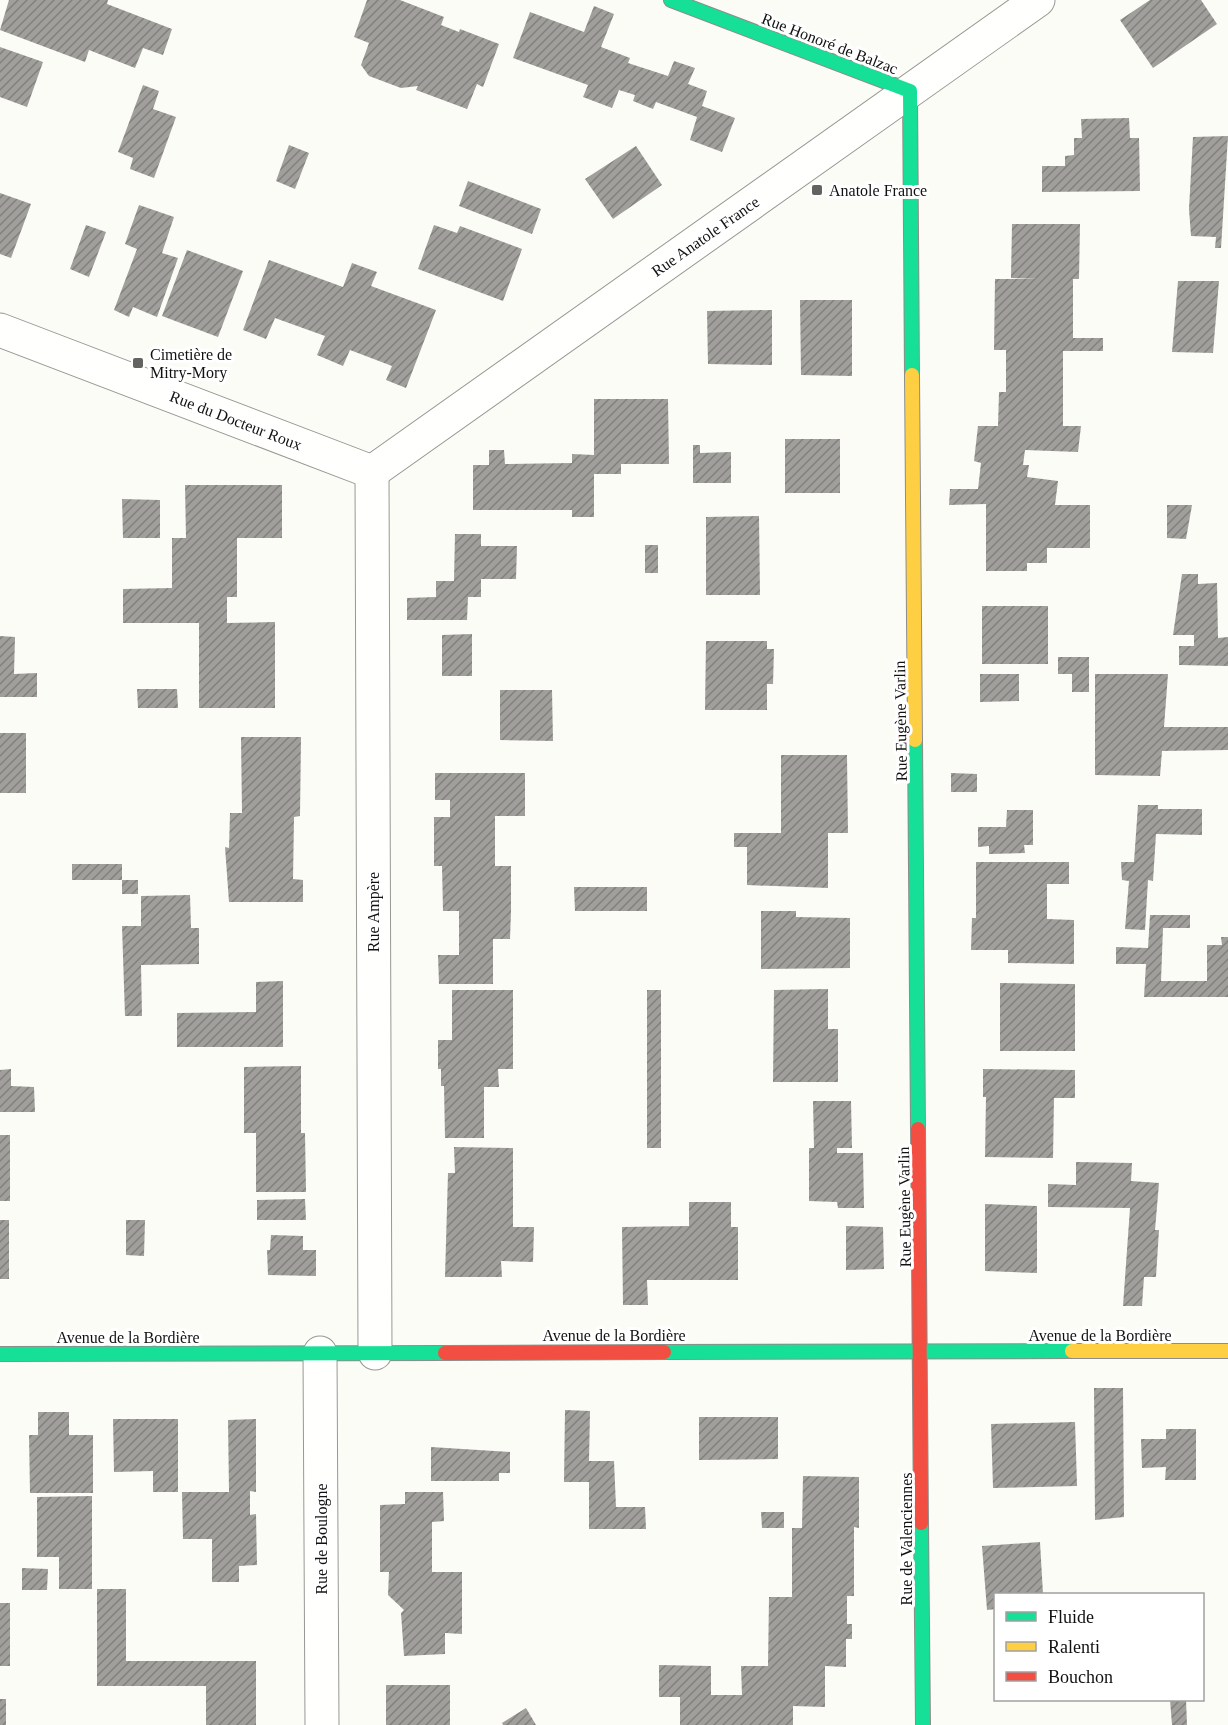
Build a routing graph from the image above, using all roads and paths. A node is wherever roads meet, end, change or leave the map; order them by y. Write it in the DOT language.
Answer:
graph roads {
  1 [pos="671,0"];
  2 [pos="1038,0"];
  3 [pos="910,91"];
  4 [pos="0,330"];
  5 [pos="372,472"];
  6 [pos="1228,1351"];
  7 [pos="921,1352"];
  8 [pos="320,1353"];
  9 [pos="375,1353"];
  10 [pos="0,1354"];
  11 [pos="322,1725"];
  12 [pos="923,1725"];
  1 -- 3 [label="street, Rue Honoré de Balzac"];
  2 -- 3 [label="street, Rue Anatole France"];
  3 -- 5 [label="street, Rue Anatole France"];
  3 -- 7 [label="street, Rue Eugène Varlin"];
  4 -- 5 [label="street, Rue du Docteur Roux"];
  5 -- 9 [label="street, Rue Ampère"];
  6 -- 7 [label="street, Avenue de la Bordière"];
  7 -- 9 [label="street, Avenue de la Bordière"];
  7 -- 12 [label="street, Rue de Valenciennes"];
  8 -- 9 [label="street, Avenue de la Bordière"];
  8 -- 10 [label="street, Avenue de la Bordière"];
  8 -- 11 [label="street, Rue de Boulogne"];
}
